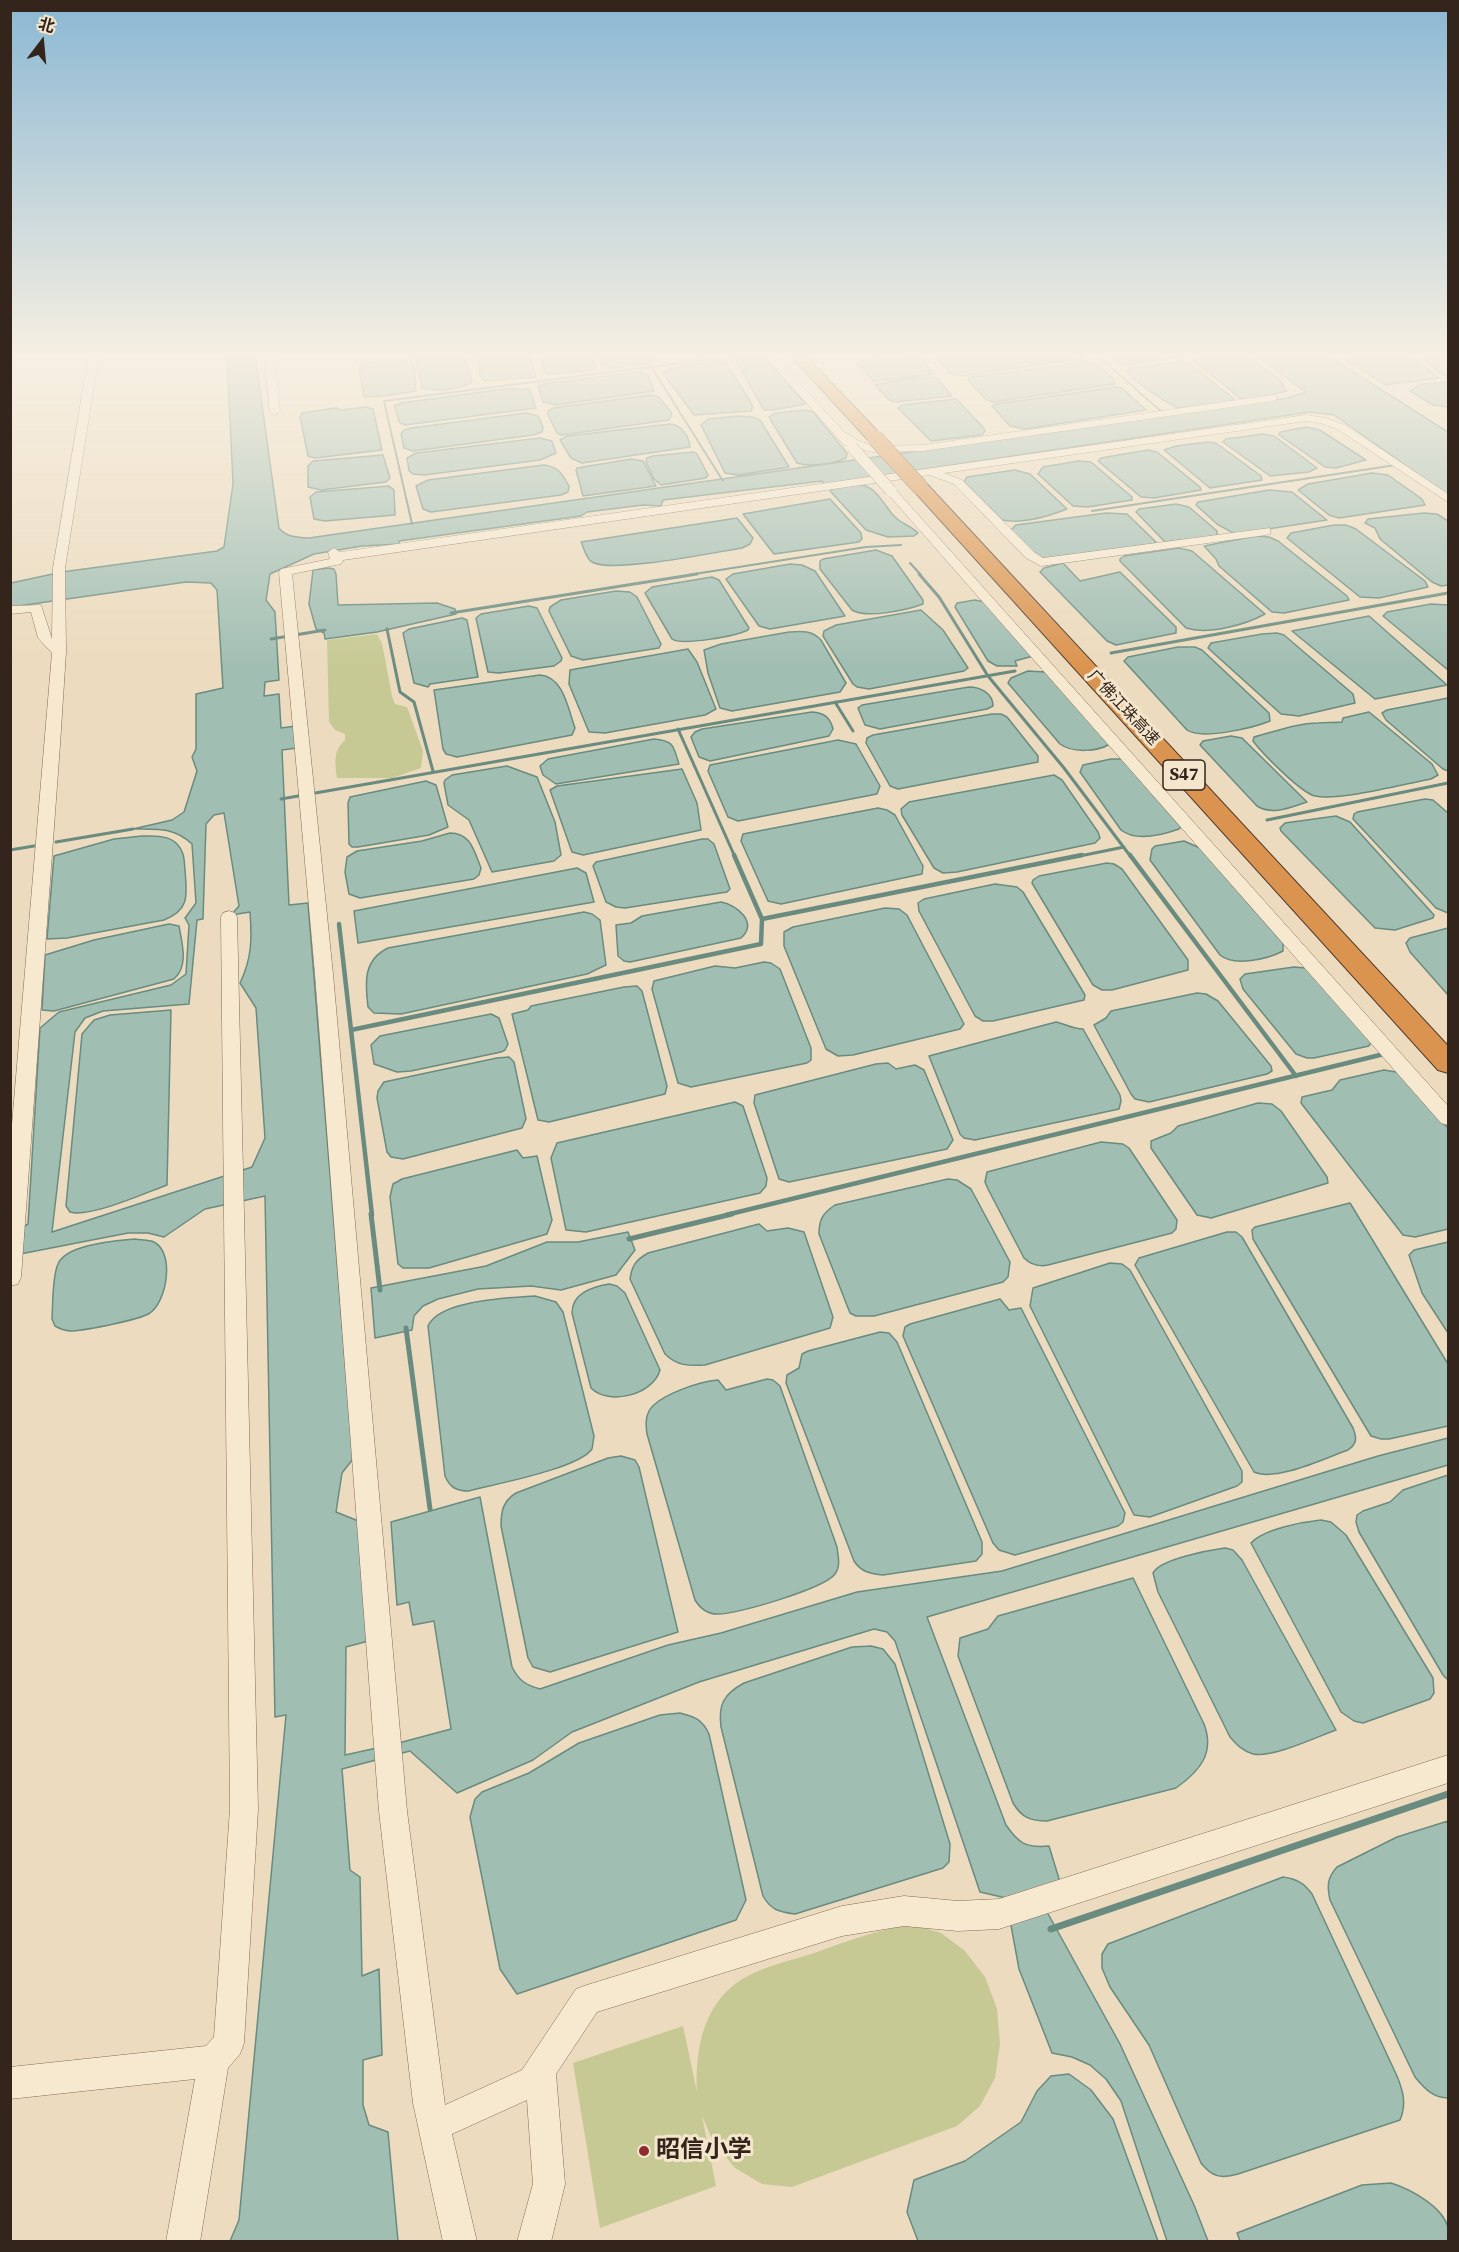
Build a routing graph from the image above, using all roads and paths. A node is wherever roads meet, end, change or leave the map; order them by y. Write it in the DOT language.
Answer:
graph roads {
  1 [pos="77,459"];
  2 [pos="865,459"];
  3 [pos="902,459"];
  4 [pos="1061,459"];
  5 [pos="1390,459"];
  6 [pos="924,482"];
  7 [pos="891,484"];
  8 [pos="1449,499"];
  9 [pos="1266,531"];
  10 [pos="10,610"];
  11 [pos="59,652"];
  12 [pos="229,917"];
  13 [pos="1449,1038"];
  14 [pos="1449,1063"];
  15 [pos="1449,1118"];
  16 [pos="10,1277"];
  17 [pos="1449,1769"];
  18 [pos="214,2061"];
  19 [pos="540,2071"];
  20 [pos="10,2083"];
  21 [pos="434,2126"];
  22 [pos="183,2241"];
  23 [pos="460,2241"];
  24 [pos="532,2241"];
  1 -- 11 [label="street"];
  2 -- 7 [label="street, bridge"];
  3 -- 6 [label="highway, 广佛江珠高速 / S47, bridge"];
  4 -- 6 [label="street"];
  5 -- 8 [label="street"];
  6 -- 7 [label="street"];
  6 -- 9 [label="street"];
  6 -- 13 [label="highway, 广佛江珠高速 / S47"];
  6 -- 14 [label="highway, 广佛江珠高速 / S47"];
  7 -- 15 [label="street"];
  7 -- 21 [label="street"];
  10 -- 11 [label="street"];
  11 -- 16 [label="street"];
  12 -- 18 [label="street"];
  17 -- 19 [label="street"];
  18 -- 20 [label="street"];
  18 -- 22 [label="street"];
  19 -- 21 [label="street"];
  19 -- 24 [label="street"];
  21 -- 23 [label="street"];
}
